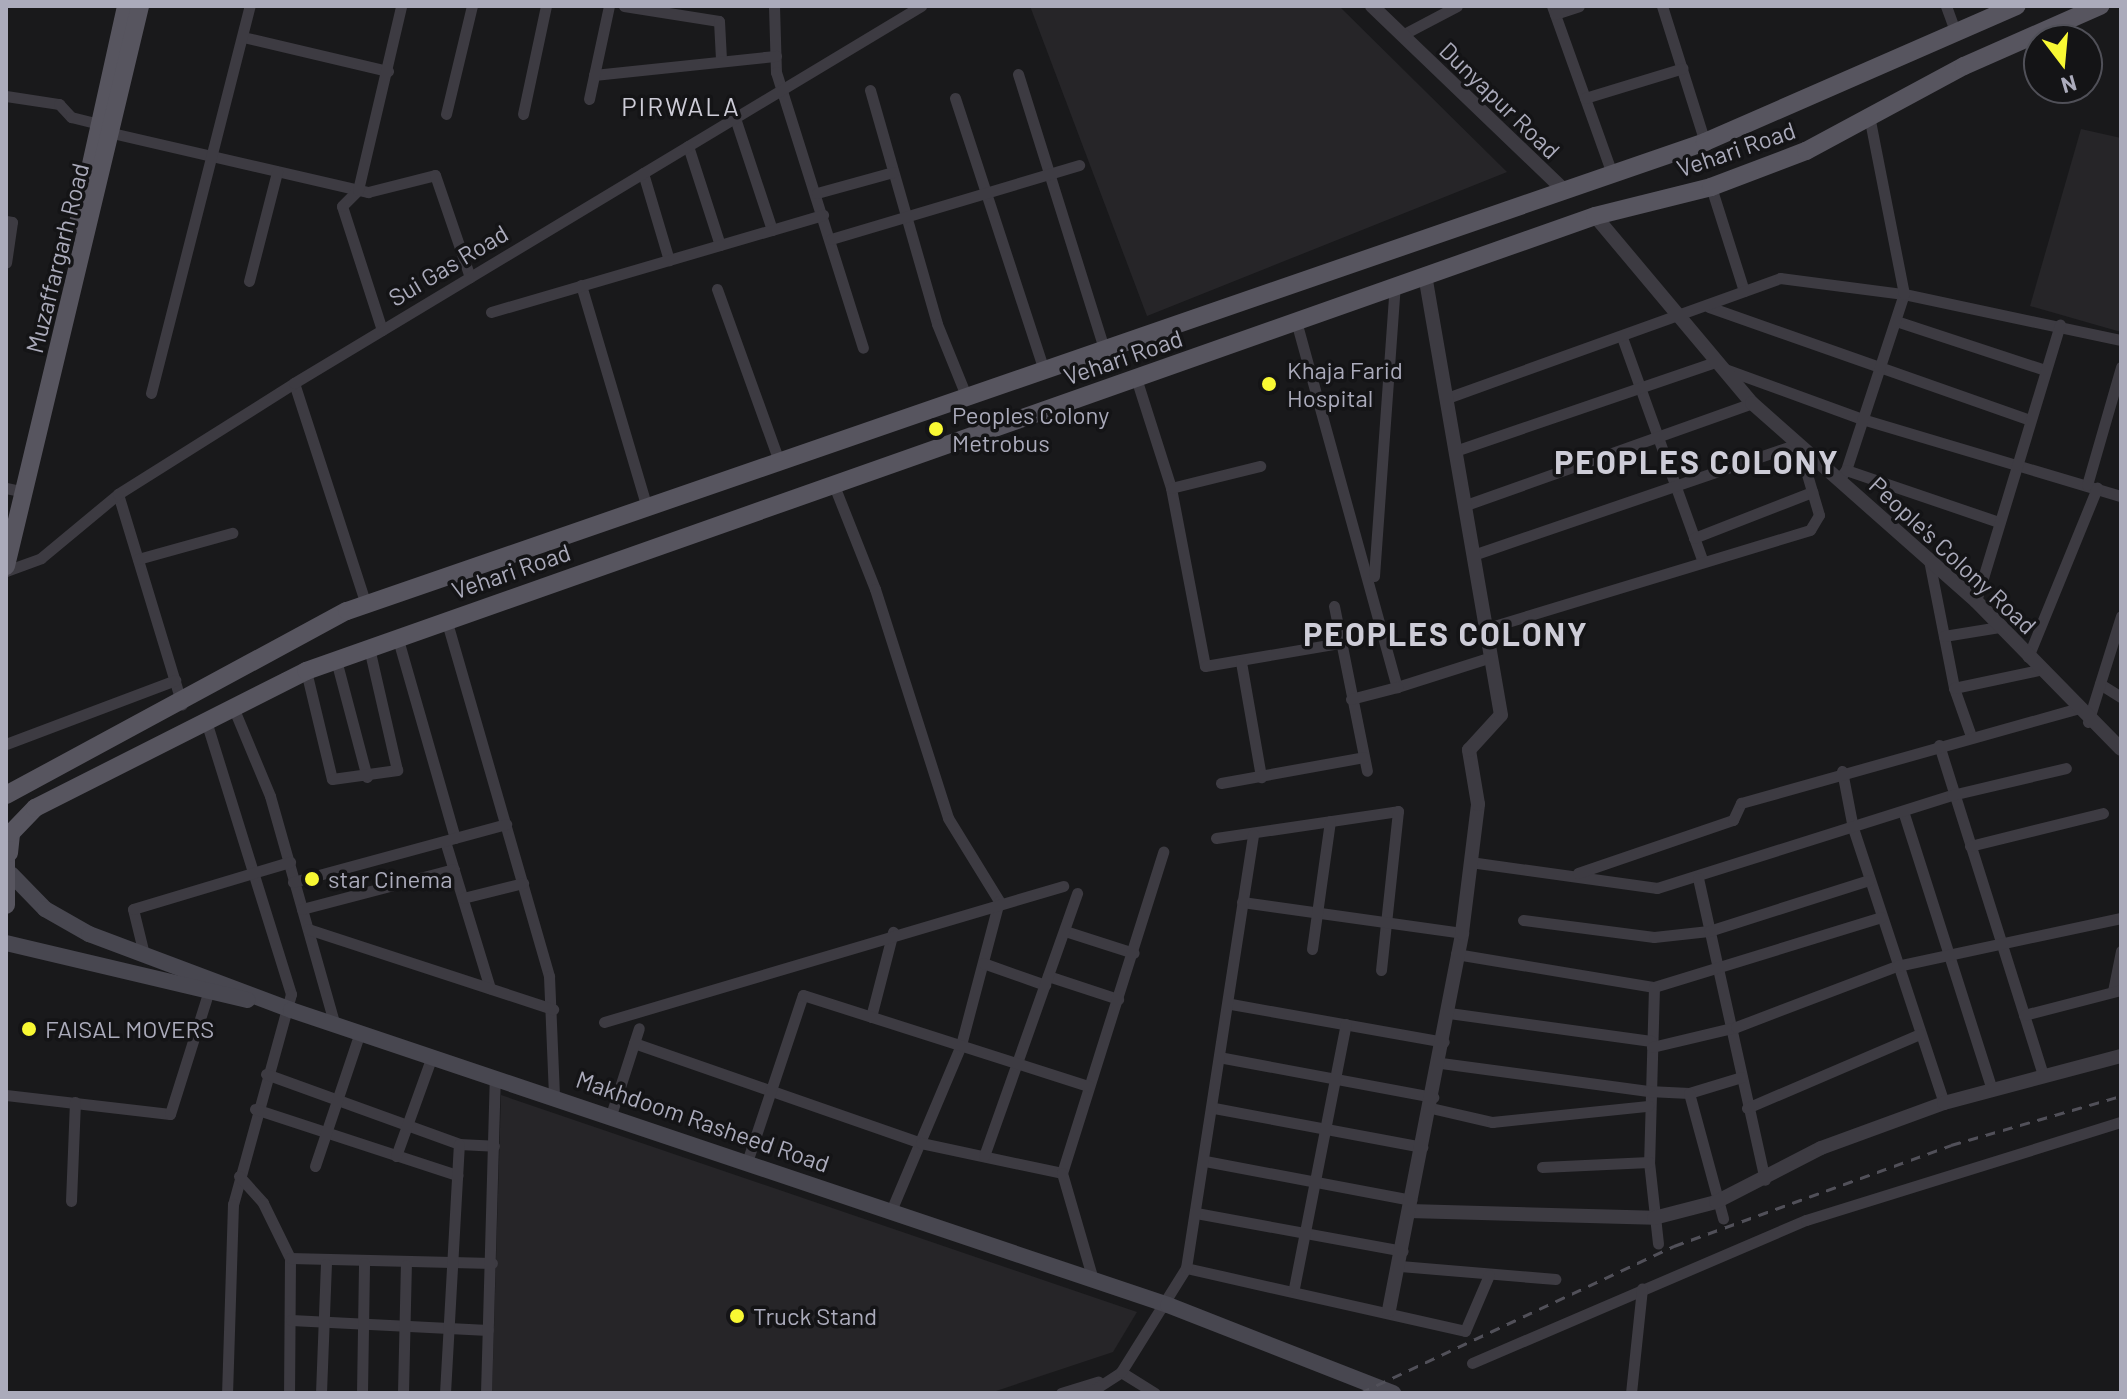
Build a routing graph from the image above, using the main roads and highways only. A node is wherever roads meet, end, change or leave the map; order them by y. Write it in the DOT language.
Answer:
graph roads {
  1 [pos="126,6"];
  2 [pos="140,6"];
  3 [pos="2017,6"];
  4 [pos="2100,6"];
  5 [pos="106,129"];
  6 [pos="15,490"];
  7 [pos="6,521"];
  8 [pos="6,568"];
  9 [pos="6,795"];
  10 [pos="8,849"];
  11 [pos="11,874"];
  12 [pos="6,905"];
  13 [pos="6,943"];
  14 [pos="291,1010"];
  15 [pos="1393,1393"];
  1 -- 5 [label="main road"];
  2 -- 5 [label="main road"];
  3 -- 9 [label="main road, Vehari Road"];
  4 -- 10 [label="main road, Vehari Road"];
  5 -- 6 [label="main road"];
  6 -- 7 [label="main road"];
  6 -- 8 [label="main road"];
  10 -- 11 [label="main road"];
  11 -- 12 [label="main road"];
  11 -- 14 [label="main road, Makhdoom Rasheed Road"];
  13 -- 14 [label="main road"];
  14 -- 15 [label="main road, Makhdoom Rasheed Road"];
}
